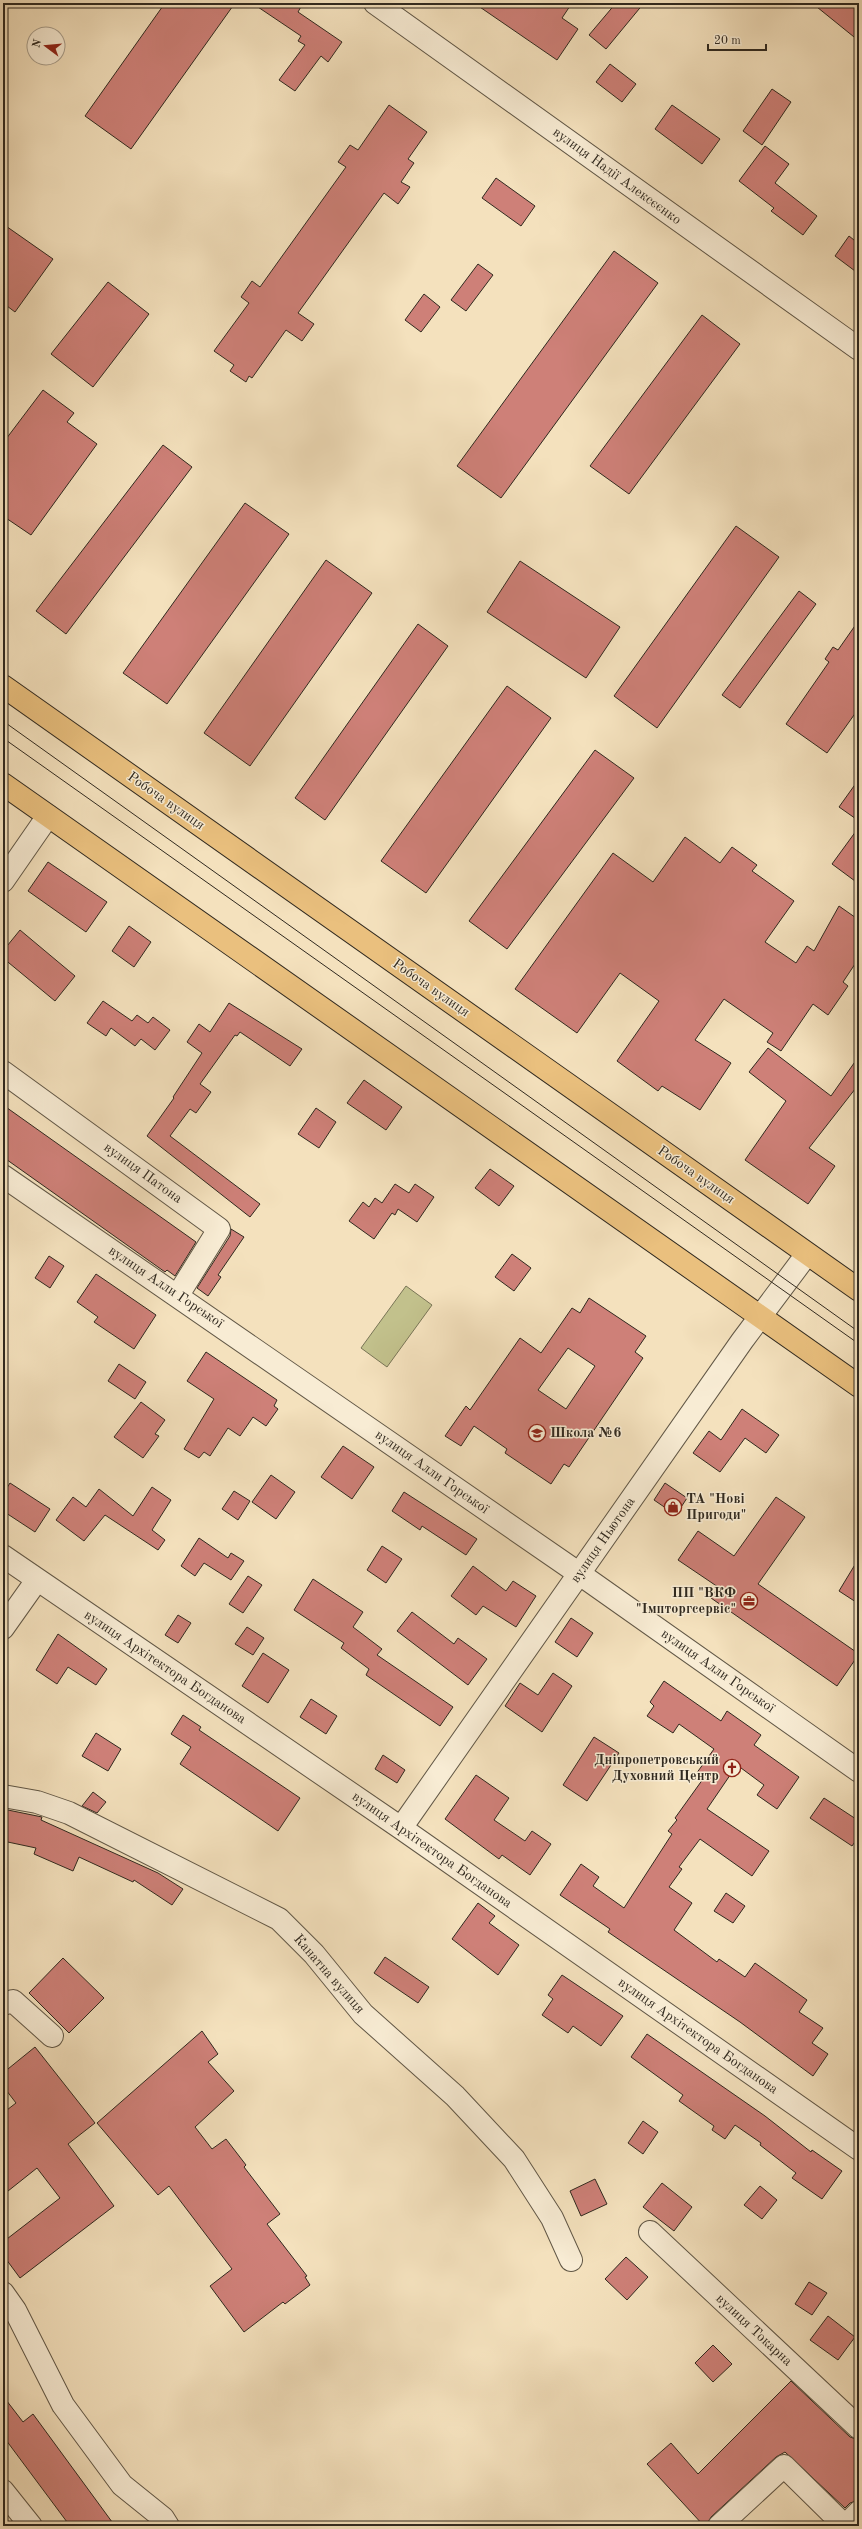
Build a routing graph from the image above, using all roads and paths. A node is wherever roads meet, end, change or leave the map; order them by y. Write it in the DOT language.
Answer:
graph roads {
  1 [pos="375,3"];
  2 [pos="859,349"];
  3 [pos="3,686"];
  4 [pos="3,784"];
  5 [pos="48,816"];
  6 [pos="3,881"];
  7 [pos="3,1072"];
  8 [pos="3,1176"];
  9 [pos="807,1254"];
  10 [pos="859,1290"];
  11 [pos="178,1295"];
  12 [pos="760,1317"];
  13 [pos="859,1386"];
  14 [pos="3,1556"];
  15 [pos="580,1574"];
  16 [pos="37,1580"];
  17 [pos="3,1628"];
  18 [pos="859,1771"];
  19 [pos="3,1796"];
  20 [pos="401,1828"];
  21 [pos="3,2004"];
  22 [pos="52,2036"];
  23 [pos="859,2149"];
  24 [pos="650,2232"];
  25 [pos="571,2260"];
  26 [pos="3,2293"];
  27 [pos="859,2428"];
  28 [pos="3,2491"];
  29 [pos="859,2512"];
  30 [pos="31,2526"];
  31 [pos="168,2526"];
  32 [pos="719,2526"];
  1 -- 2 [label="street, вулиця Надії Алексєєнко"];
  3 -- 9 [label="main road, Робоча вулиця"];
  4 -- 5 [label="main road"];
  5 -- 6 [label="street"];
  5 -- 12 [label="main road"];
  7 -- 11 [label="street, вулиця Патона"];
  8 -- 11 [label="street, вулиця Алли Горської"];
  9 -- 10 [label="main road, Робоча вулиця"];
  9 -- 12 [label="street, вулиця Ньютона"];
  11 -- 15 [label="street, вулиця Алли Горської"];
  12 -- 13 [label="main road"];
  12 -- 15 [label="street, вулиця Ньютона"];
  14 -- 16 [label="street, вулиця Архітектора Богданова"];
  15 -- 18 [label="street, вулиця Алли Горської"];
  15 -- 20 [label="street, вулиця Ньютона"];
  16 -- 17 [label="street"];
  16 -- 20 [label="street, вулиця Архітектора Богданова"];
  19 -- 25 [label="street, Канатна вулиця"];
  20 -- 23 [label="street, вулиця Архітектора Богданова"];
  21 -- 22 [label="street"];
  24 -- 27 [label="street, вулиця Токарна"];
  26 -- 31 [label="street"];
  28 -- 30 [label="street"];
  29 -- 32 [label="street"];
}
